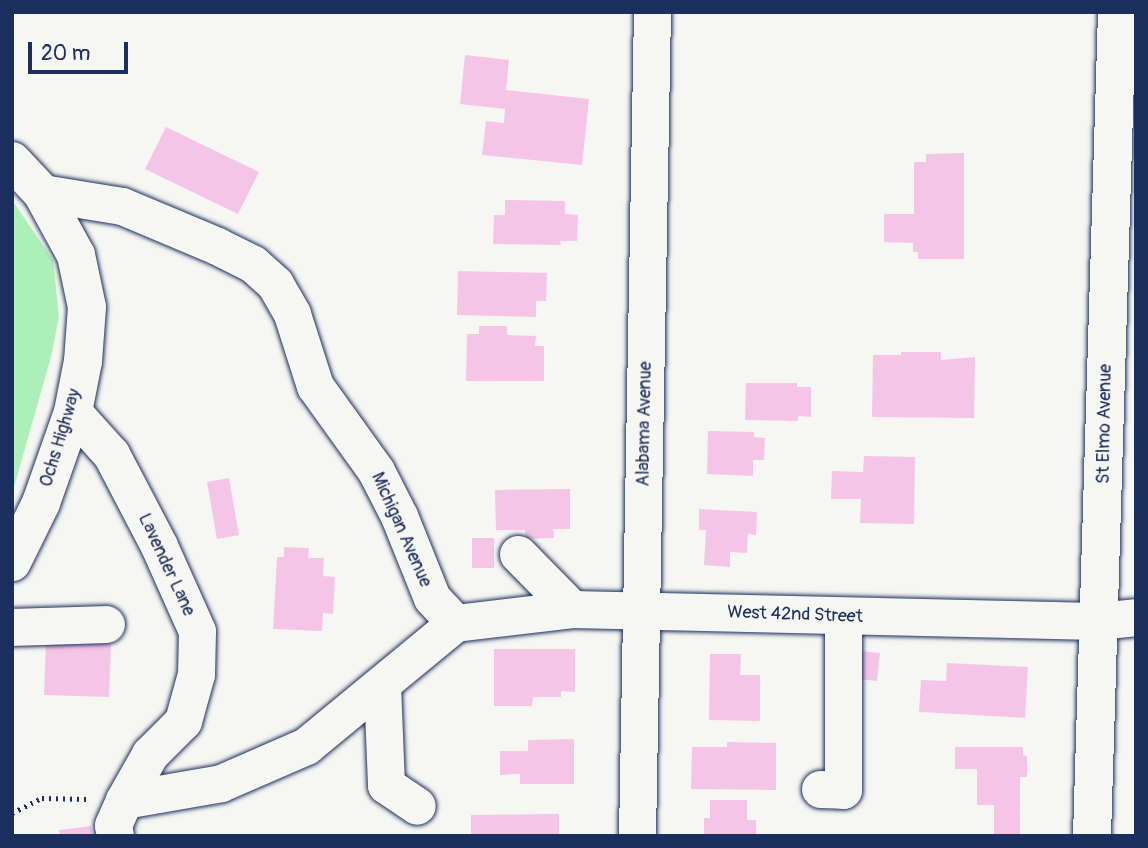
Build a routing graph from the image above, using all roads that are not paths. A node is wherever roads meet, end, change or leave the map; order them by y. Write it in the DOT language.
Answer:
graph roads {
  1 [pos="652,12"];
  2 [pos="1117,12"];
  3 [pos="12,161"];
  4 [pos="42,193"];
  5 [pos="74,412"];
  6 [pos="518,554"];
  7 [pos="12,562"];
  8 [pos="572,609"];
  9 [pos="642,609"];
  10 [pos="843,617"];
  11 [pos="1136,617"];
  12 [pos="1098,621"];
  13 [pos="456,623"];
  14 [pos="106,624"];
  15 [pos="12,627"];
  16 [pos="382,685"];
  17 [pos="820,789"];
  18 [pos="124,800"];
  19 [pos="417,806"];
  20 [pos="115,836"];
  21 [pos="637,836"];
  22 [pos="1092,836"];
  1 -- 9 [label="street, Alabama Avenue"];
  2 -- 12 [label="main road, St Elmo Avenue"];
  3 -- 4 [label="main road, Ochs Highway"];
  4 -- 5 [label="main road, Ochs Highway"];
  4 -- 13 [label="street, Michigan Avenue"];
  5 -- 7 [label="main road, Ochs Highway"];
  5 -- 18 [label="street, Lavender Lane"];
  6 -- 8 [label="street"];
  8 -- 9 [label="street, West 42nd Street"];
  8 -- 13 [label="street, West 42nd Street"];
  9 -- 10 [label="street, West 42nd Street"];
  9 -- 21 [label="street, Alabama Avenue"];
  10 -- 12 [label="street, West 42nd Street"];
  10 -- 17 [label="street"];
  11 -- 12 [label="street, West 42nd Street"];
  12 -- 22 [label="main road, St Elmo Avenue"];
  13 -- 16 [label="street"];
  14 -- 15 [label="street"];
  16 -- 18 [label="street"];
  16 -- 19 [label="street"];
  18 -- 20 [label="street"];
}
